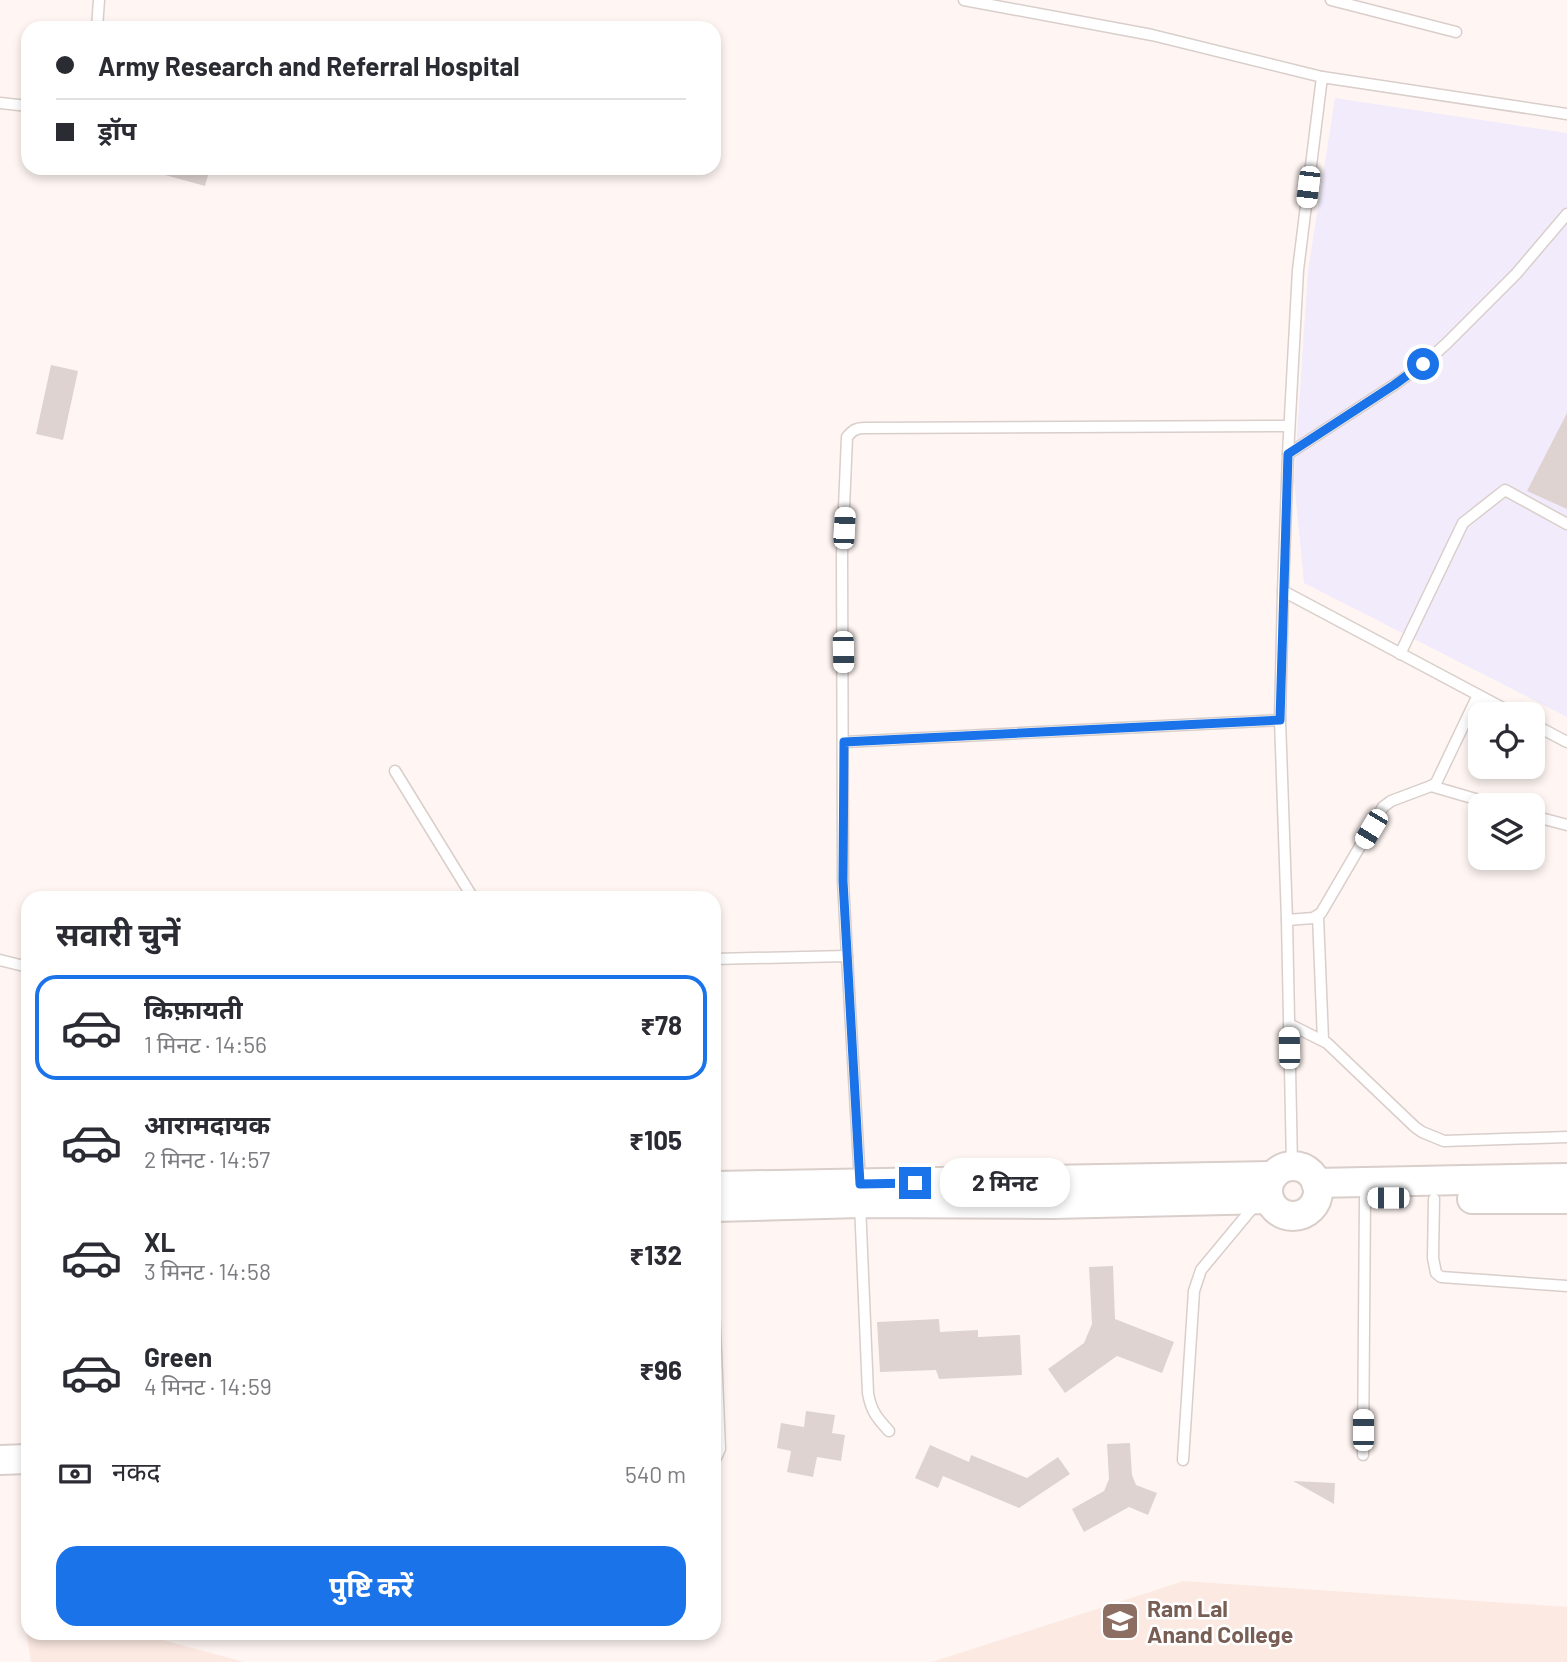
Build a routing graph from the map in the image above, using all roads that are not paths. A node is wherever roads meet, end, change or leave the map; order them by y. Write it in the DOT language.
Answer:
graph roads {
  1 [pos="99,0"];
  2 [pos="964,0"];
  3 [pos="1331,0"];
  4 [pos="98,21"];
  5 [pos="1457,32"];
  6 [pos="1322,78"];
  7 [pos="0,103"];
  8 [pos="21,105"];
  9 [pos="1567,114"];
  10 [pos="1567,214"];
  11 [pos="1289,426"];
  12 [pos="1288,454"];
  13 [pos="1567,524"];
  14 [pos="1283,591"];
  15 [pos="1400,654"];
  16 [pos="1478,695"];
  17 [pos="1491,702"];
  18 [pos="1280,720"];
  19 [pos="1545,730"];
  20 [pos="844,742"];
  21 [pos="1567,742"];
  22 [pos="395,771"];
  23 [pos="1431,786"];
  24 [pos="1468,797"];
  25 [pos="1545,819"];
  26 [pos="1567,825"];
  27 [pos="469,891"];
  28 [pos="1318,916"];
  29 [pos="1287,920"];
  30 [pos="847,956"];
  31 [pos="721,959"];
  32 [pos="0,960"];
  33 [pos="21,965"];
  34 [pos="1289,1024"];
  35 [pos="1323,1040"];
  36 [pos="1567,1138"];
  37 [pos="1567,1178"];
  38 [pos="721,1185"];
  39 [pos="1273,1185"];
  40 [pos="1316,1191"];
  41 [pos="860,1193"];
  42 [pos="1365,1198"];
  43 [pos="1434,1199"];
  44 [pos="1567,1199"];
  45 [pos="721,1206"];
  46 [pos="1567,1286"];
  47 [pos="889,1431"];
  48 [pos="0,1442"];
  49 [pos="21,1442"];
  50 [pos="1363,1455"];
  51 [pos="21,1459"];
  52 [pos="0,1460"];
  53 [pos="1183,1460"];
  1 -- 4 [label="lane"];
  2 -- 6 [label="lane"];
  3 -- 5 [label="lane"];
  6 -- 9 [label="lane"];
  6 -- 11 [label="lane"];
  7 -- 8 [label="lane"];
  10 -- 12 [label="lane"];
  11 -- 12 [label="lane"];
  11 -- 20 [label="lane"];
  12 -- 14 [label="lane"];
  13 -- 15 [label="lane"];
  14 -- 15 [label="lane"];
  14 -- 18 [label="lane"];
  15 -- 16 [label="lane"];
  16 -- 17 [label="lane"];
  16 -- 23 [label="lane"];
  18 -- 20 [label="lane"];
  18 -- 29 [label="lane"];
  19 -- 21 [label="lane"];
  20 -- 30 [label="lane"];
  22 -- 27 [label="lane"];
  23 -- 24 [label="lane"];
  23 -- 28 [label="lane"];
  25 -- 26 [label="lane"];
  28 -- 29 [label="lane"];
  28 -- 35 [label="lane"];
  29 -- 34 [label="lane"];
  30 -- 31 [label="lane"];
  30 -- 41 [label="lane"];
  32 -- 33 [label="lane"];
  34 -- 35 [label="lane"];
  34 -- 39 [label="lane"];
  35 -- 36 [label="lane"];
  37 -- 40 [label="main road"];
  38 -- 41 [label="main road"];
  39 -- 40 [label="main road"];
  39 -- 40 [label="main road"];
  39 -- 41 [label="main road"];
  39 -- 53 [label="lane"];
  40 -- 42 [label="main road"];
  41 -- 45 [label="main road"];
  41 -- 47 [label="lane"];
  42 -- 43 [label="main road"];
  42 -- 50 [label="lane"];
  43 -- 44 [label="main road"];
  43 -- 46 [label="lane"];
  48 -- 49 [label="main road"];
  51 -- 52 [label="main road"];
}
